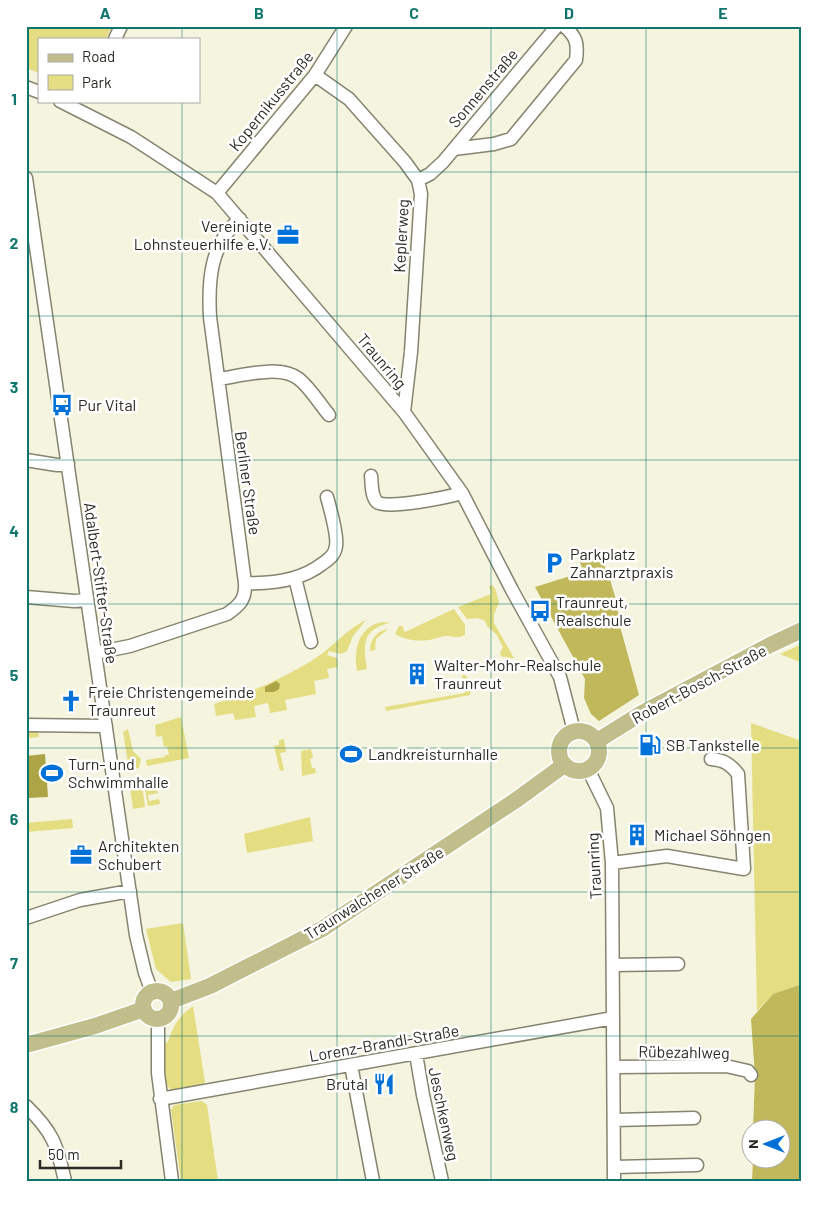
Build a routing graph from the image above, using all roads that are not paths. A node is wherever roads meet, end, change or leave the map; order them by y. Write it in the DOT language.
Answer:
graph roads {
  1 [pos="121,26"];
  2 [pos="346,26"];
  3 [pos="557,26"];
  4 [pos="564,26"];
  5 [pos="115,38"];
  6 [pos="315,75"];
  7 [pos="64,102"];
  8 [pos="82,106"];
  9 [pos="454,149"];
  10 [pos="26,178"];
  11 [pos="418,180"];
  12 [pos="217,193"];
  13 [pos="240,219"];
  14 [pos="218,379"];
  15 [pos="404,412"];
  16 [pos="329,415"];
  17 [pos="26,460"];
  18 [pos="68,464"];
  19 [pos="371,476"];
  20 [pos="462,493"];
  21 [pos="328,497"];
  22 [pos="296,578"];
  23 [pos="245,583"];
  24 [pos="26,597"];
  25 [pos="87,600"];
  26 [pos="802,630"];
  27 [pos="311,642"];
  28 [pos="95,653"];
  29 [pos="26,725"];
  30 [pos="106,726"];
  31 [pos="574,731"];
  32 [pos="597,740"];
  33 [pos="710,759"];
  34 [pos="564,765"];
  35 [pos="588,769"];
  36 [pos="612,863"];
  37 [pos="130,891"];
  38 [pos="26,918"];
  39 [pos="678,964"];
  40 [pos="613,965"];
  41 [pos="152,992"];
  42 [pos="171,1001"];
  43 [pos="144,1009"];
  44 [pos="614,1018"];
  45 [pos="158,1020"];
  46 [pos="26,1045"];
  47 [pos="416,1054"];
  48 [pos="351,1065"];
  49 [pos="614,1067"];
  50 [pos="751,1076"];
  51 [pos="160,1099"];
  52 [pos="26,1106"];
  53 [pos="694,1118"];
  54 [pos="614,1120"];
  55 [pos="697,1165"];
  56 [pos="614,1167"];
  57 [pos="65,1181"];
  58 [pos="172,1181"];
  59 [pos="373,1181"];
  60 [pos="442,1181"];
  61 [pos="614,1181"];
  1 -- 5 [label="street"];
  2 -- 6 [label="street, Kopernikusstraße"];
  3 -- 9 [label="street, Sonnenstraße"];
  4 -- 9 [label="street, Sonnenstraße"];
  6 -- 11 [label="street, Keplerweg"];
  6 -- 12 [label="street, Kopernikusstraße"];
  7 -- 8 [label="street, Traunring"];
  8 -- 12 [label="street, Traunring"];
  9 -- 11 [label="street, Sonnenstraße"];
  10 -- 18 [label="street, Adalbert-Stifter-Straße"];
  11 -- 15 [label="street, Keplerweg"];
  12 -- 13 [label="street, Traunring"];
  13 -- 14 [label="street, Berliner Straße"];
  13 -- 15 [label="street, Traunring"];
  14 -- 16 [label="street"];
  14 -- 23 [label="street, Berliner Straße"];
  15 -- 20 [label="street, Traunring"];
  17 -- 18 [label="street"];
  18 -- 25 [label="street, Adalbert-Stifter-Straße"];
  19 -- 20 [label="street"];
  20 -- 31 [label="street, Traunring"];
  21 -- 22 [label="street"];
  22 -- 23 [label="street"];
  22 -- 27 [label="street"];
  23 -- 28 [label="street, Berliner Straße"];
  24 -- 25 [label="street"];
  25 -- 28 [label="street, Adalbert-Stifter-Straße"];
  26 -- 32 [label="main road, Robert-Bosch-Straße"];
  28 -- 30 [label="street, Adalbert-Stifter-Straße"];
  29 -- 30 [label="street"];
  30 -- 37 [label="street, Adalbert-Stifter-Straße"];
  31 -- 32 [label="main road"];
  31 -- 34 [label="main road"];
  32 -- 35 [label="main road"];
  33 -- 36 [label="street"];
  34 -- 35 [label="main road"];
  34 -- 42 [label="main road, Traunwalchener Straße"];
  35 -- 36 [label="street, Traunring"];
  36 -- 40 [label="street, Traunring"];
  37 -- 38 [label="street"];
  37 -- 41 [label="street, Adalbert-Stifter-Straße"];
  39 -- 40 [label="street"];
  40 -- 44 [label="street, Traunring"];
  41 -- 42 [label="main road"];
  41 -- 43 [label="main road"];
  42 -- 45 [label="main road"];
  43 -- 45 [label="main road"];
  43 -- 46 [label="main road"];
  44 -- 47 [label="street, Lorenz-Brandl-Straße"];
  44 -- 49 [label="street, Traunring"];
  45 -- 51 [label="street"];
  47 -- 48 [label="street, Lorenz-Brandl-Straße"];
  47 -- 60 [label="street, Jeschkenweg"];
  48 -- 51 [label="street, Lorenz-Brandl-Straße"];
  48 -- 59 [label="street"];
  49 -- 50 [label="street, Rübezahlweg"];
  49 -- 54 [label="street, Traunring"];
  51 -- 58 [label="street"];
  52 -- 57 [label="street"];
  53 -- 54 [label="street"];
  54 -- 56 [label="street, Traunring"];
  55 -- 56 [label="street"];
  56 -- 61 [label="street, Traunring"];
}
